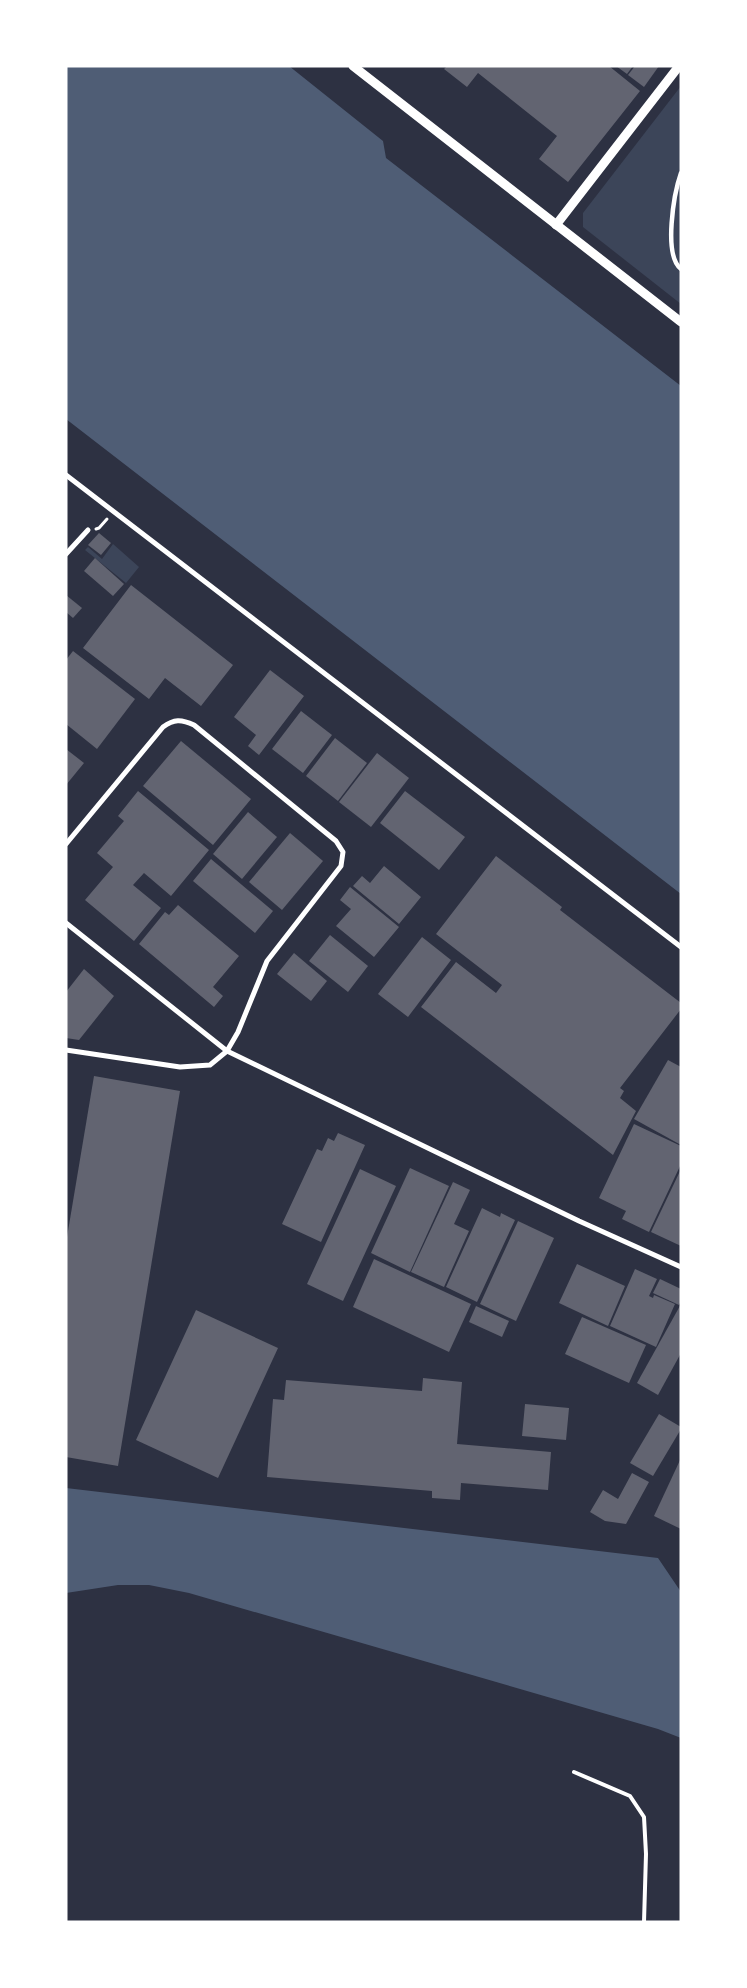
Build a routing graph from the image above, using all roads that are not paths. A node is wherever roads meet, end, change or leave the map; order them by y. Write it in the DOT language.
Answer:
graph roads {
  1 [pos="353,66"];
  2 [pos="679,66"];
  3 [pos="681,173"];
  4 [pos="556,225"];
  5 [pos="681,269"];
  6 [pos="681,322"];
  7 [pos="66,476"];
  8 [pos="88,530"];
  9 [pos="67,551"];
  10 [pos="66,844"];
  11 [pos="66,923"];
  12 [pos="681,947"];
  13 [pos="66,1050"];
  14 [pos="226,1051"];
  15 [pos="681,1267"];
  16 [pos="574,1772"];
  17 [pos="644,1922"];
  1 -- 4 [label="street"];
  2 -- 4 [label="street"];
  3 -- 5 [label="street"];
  4 -- 6 [label="street"];
  7 -- 12 [label="street"];
  8 -- 9 [label="street"];
  10 -- 14 [label="street"];
  11 -- 14 [label="street"];
  13 -- 14 [label="street"];
  14 -- 15 [label="street"];
  16 -- 17 [label="lane"];
}
